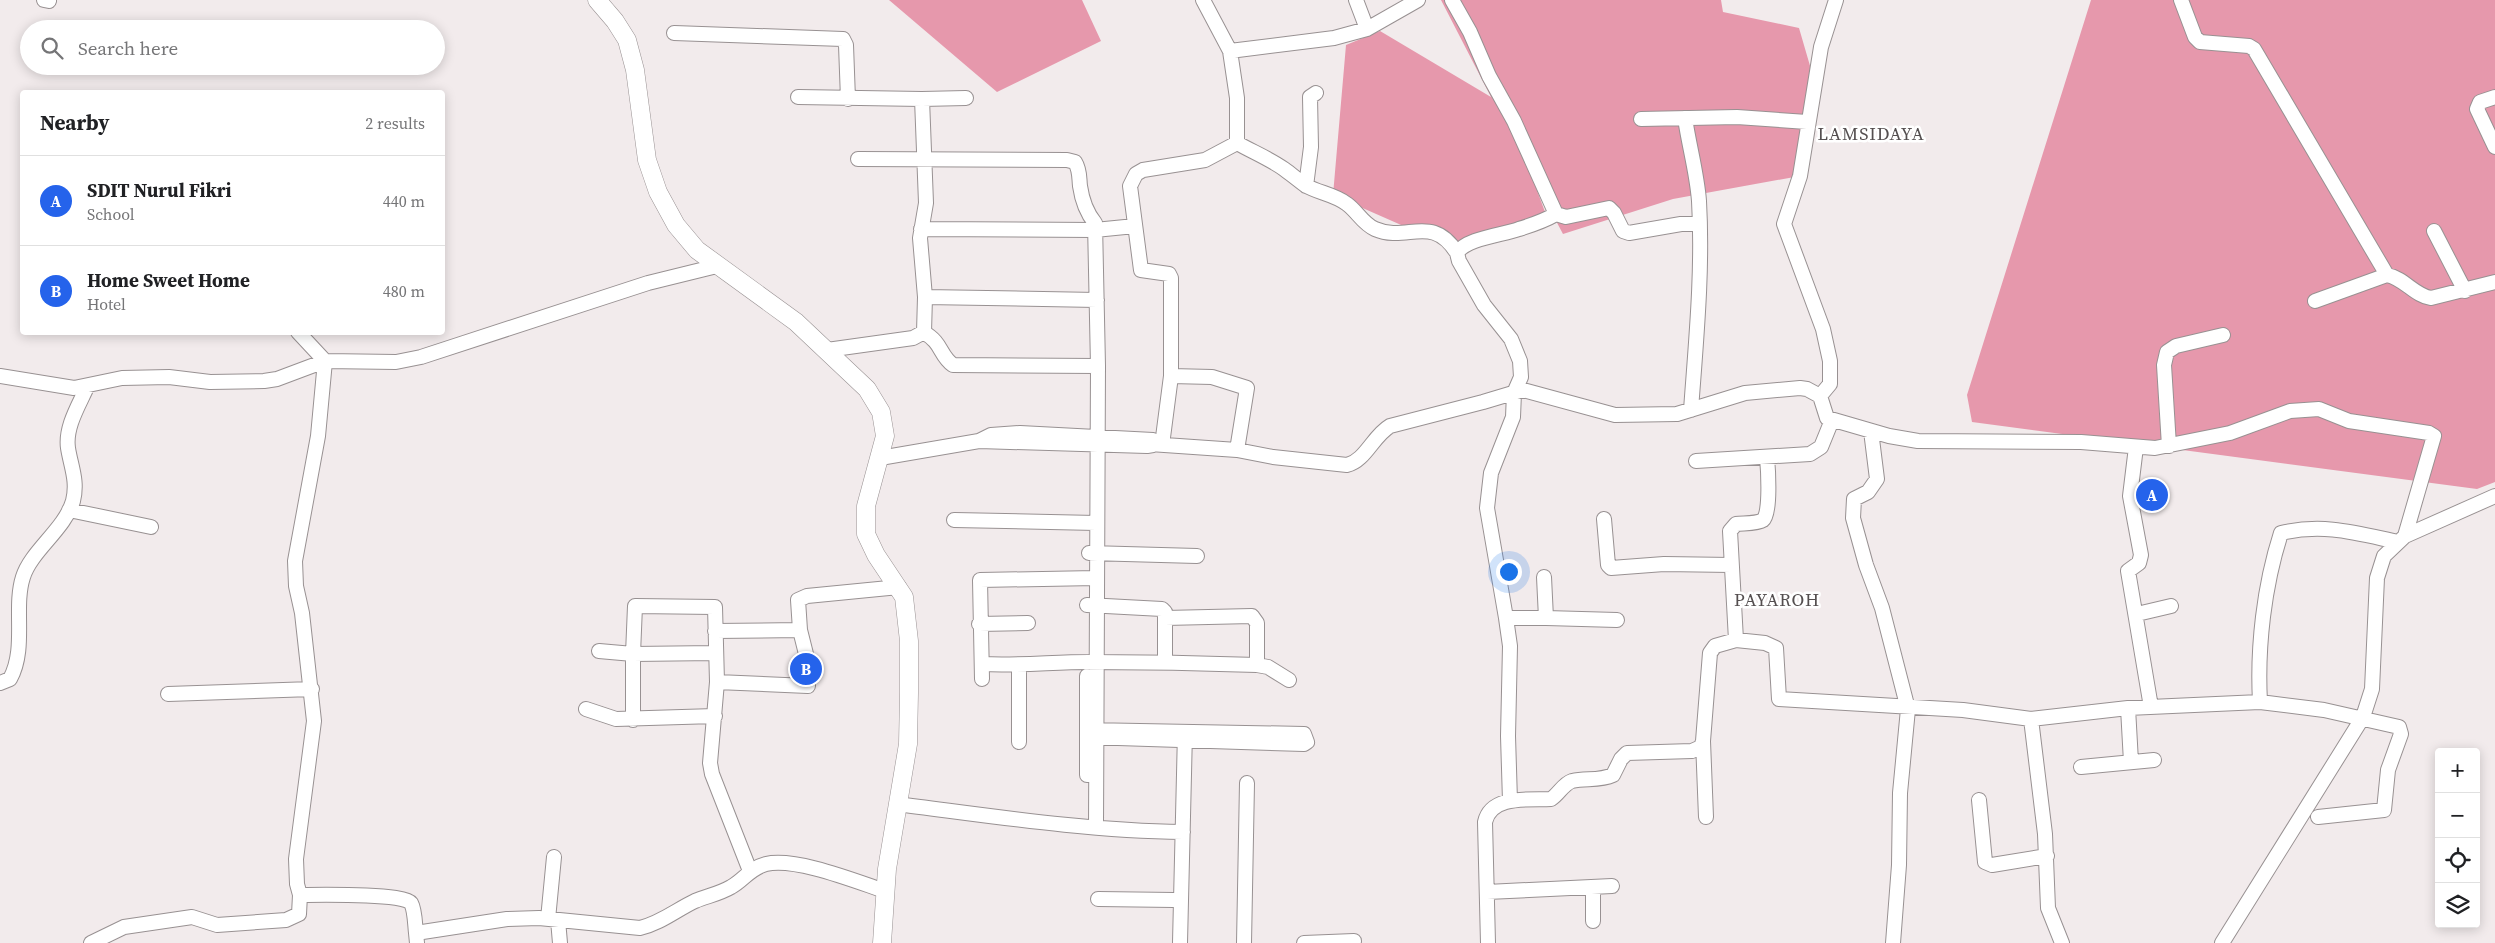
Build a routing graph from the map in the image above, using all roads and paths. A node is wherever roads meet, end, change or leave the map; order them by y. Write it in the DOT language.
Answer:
graph roads {
  1 [pos="597,0"];
  2 [pos="1203,0"];
  3 [pos="1356,0"];
  4 [pos="1418,0"];
  5 [pos="1452,0"];
  6 [pos="1836,0"];
  7 [pos="2181,0"];
  8 [pos="1366,29"];
  9 [pos="674,33"];
  10 [pos="1230,51"];
  11 [pos="1316,93"];
  12 [pos="798,97"];
  13 [pos="966,98"];
  14 [pos="2495,98"];
  15 [pos="848,99"];
  16 [pos="922,99"];
  17 [pos="1685,118"];
  18 [pos="1641,119"];
  19 [pos="1807,122"];
  20 [pos="1237,143"];
  21 [pos="2495,147"];
  22 [pos="858,159"];
  23 [pos="926,160"];
  24 [pos="1306,186"];
  25 [pos="1556,214"];
  26 [pos="1090,224"];
  27 [pos="1699,224"];
  28 [pos="922,225"];
  29 [pos="1135,226"];
  30 [pos="2434,231"];
  31 [pos="1457,253"];
  32 [pos="717,266"];
  33 [pos="2387,275"];
  34 [pos="2495,282"];
  35 [pos="2465,291"];
  36 [pos="925,297"];
  37 [pos="1093,300"];
  38 [pos="2315,301"];
  39 [pos="923,332"];
  40 [pos="301,335"];
  41 [pos="2222,335"];
  42 [pos="827,350"];
  43 [pos="325,360"];
  44 [pos="1094,367"];
  45 [pos="0,376"];
  46 [pos="1171,376"];
  47 [pos="88,387"];
  48 [pos="1514,393"];
  49 [pos="1820,396"];
  50 [pos="1691,410"];
  51 [pos="1827,418"];
  52 [pos="1870,431"];
  53 [pos="1094,441"];
  54 [pos="1156,445"];
  55 [pos="2169,446"];
  56 [pos="2136,447"];
  57 [pos="1237,450"];
  58 [pos="1767,457"];
  59 [pos="880,458"];
  60 [pos="1696,461"];
  61 [pos="2495,496"];
  62 [pos="69,510"];
  63 [pos="1604,519"];
  64 [pos="954,520"];
  65 [pos="1092,523"];
  66 [pos="151,527"];
  67 [pos="2402,539"];
  68 [pos="1092,553"];
  69 [pos="1197,556"];
  70 [pos="1731,565"];
  71 [pos="1544,577"];
  72 [pos="1092,578"];
  73 [pos="899,587"];
  74 [pos="1091,605"];
  75 [pos="2171,606"];
  76 [pos="2137,614"];
  77 [pos="1165,618"];
  78 [pos="1506,618"];
  79 [pos="1546,618"];
  80 [pos="1617,620"];
  81 [pos="1028,623"];
  82 [pos="979,624"];
  83 [pos="800,630"];
  84 [pos="715,631"];
  85 [pos="1736,640"];
  86 [pos="599,651"];
  87 [pos="715,653"];
  88 [pos="633,654"];
  89 [pos="1092,662"];
  90 [pos="1165,662"];
  91 [pos="982,664"];
  92 [pos="1257,665"];
  93 [pos="1019,666"];
  94 [pos="982,679"];
  95 [pos="1289,680"];
  96 [pos="717,682"];
  97 [pos="0,683"];
  98 [pos="312,689"];
  99 [pos="168,694"];
  100 [pos="2260,702"];
  101 [pos="2151,707"];
  102 [pos="2128,708"];
  103 [pos="586,709"];
  104 [pos="1908,709"];
  105 [pos="715,716"];
  106 [pos="2363,717"];
  107 [pos="2031,718"];
  108 [pos="633,720"];
  109 [pos="1091,734"];
  110 [pos="1181,736"];
  111 [pos="1703,741"];
  112 [pos="1019,742"];
  113 [pos="2154,760"];
  114 [pos="2131,762"];
  115 [pos="2081,767"];
  116 [pos="1247,783"];
  117 [pos="898,800"];
  118 [pos="1979,800"];
  119 [pos="1510,801"];
  120 [pos="1706,817"];
  121 [pos="2318,817"];
  122 [pos="1092,822"];
  123 [pos="1179,827"];
  124 [pos="2047,856"];
  125 [pos="554,857"];
  126 [pos="750,872"];
  127 [pos="1593,886"];
  128 [pos="1612,886"];
  129 [pos="885,891"];
  130 [pos="1487,892"];
  131 [pos="300,895"];
  132 [pos="1098,899"];
  133 [pos="1174,900"];
  134 [pos="553,919"];
  135 [pos="1593,921"];
  136 [pos="416,938"];
  137 [pos="1354,941"];
  138 [pos="91,943"];
  139 [pos="560,943"];
  140 [pos="882,943"];
  141 [pos="1173,943"];
  142 [pos="1180,943"];
  143 [pos="1244,943"];
  144 [pos="1304,943"];
  145 [pos="1488,943"];
  146 [pos="1893,943"];
  147 [pos="2062,943"];
  148 [pos="2222,943"];
  1 -- 32 [label="main road"];
  2 -- 10 [label="street"];
  3 -- 8 [label="street"];
  4 -- 8 [label="street"];
  5 -- 25 [label="street"];
  6 -- 19 [label="street"];
  7 -- 33 [label="street"];
  8 -- 10 [label="street"];
  9 -- 15 [label="street"];
  10 -- 20 [label="street"];
  11 -- 24 [label="street"];
  12 -- 15 [label="street"];
  13 -- 16 [label="street"];
  14 -- 21 [label="street"];
  15 -- 16 [label="street"];
  16 -- 23 [label="street"];
  17 -- 18 [label="street"];
  17 -- 19 [label="street"];
  17 -- 27 [label="street"];
  19 -- 49 [label="street"];
  20 -- 24 [label="street"];
  20 -- 29 [label="street"];
  22 -- 23 [label="street"];
  23 -- 26 [label="street"];
  23 -- 28 [label="street"];
  24 -- 31 [label="street"];
  25 -- 27 [label="street"];
  25 -- 31 [label="street"];
  26 -- 28 [label="street"];
  26 -- 29 [label="street"];
  26 -- 37 [label="street"];
  27 -- 50 [label="street"];
  28 -- 36 [label="street"];
  29 -- 46 [label="street"];
  30 -- 35 [label="street"];
  31 -- 48 [label="street"];
  32 -- 42 [label="main road"];
  32 -- 43 [label="street"];
  33 -- 35 [label="street"];
  33 -- 38 [label="street"];
  34 -- 35 [label="street"];
  36 -- 37 [label="street"];
  36 -- 39 [label="street"];
  37 -- 44 [label="street"];
  39 -- 42 [label="street"];
  39 -- 44 [label="street"];
  40 -- 43 [label="street"];
  41 -- 55 [label="street"];
  42 -- 59 [label="main road"];
  43 -- 47 [label="street"];
  43 -- 98 [label="street"];
  44 -- 53 [label="street"];
  45 -- 47 [label="street"];
  46 -- 54 [label="street"];
  46 -- 57 [label="street"];
  47 -- 62 [label="street"];
  48 -- 50 [label="street"];
  48 -- 57 [label="street"];
  48 -- 78 [label="street"];
  49 -- 50 [label="street"];
  49 -- 51 [label="street"];
  51 -- 52 [label="street"];
  51 -- 58 [label="street"];
  52 -- 56 [label="street"];
  52 -- 104 [label="street"];
  53 -- 54 [label="street"];
  53 -- 59 [label="street"];
  53 -- 65 [label="street"];
  54 -- 57 [label="street"];
  55 -- 56 [label="street"];
  55 -- 67 [label="street"];
  56 -- 76 [label="street"];
  58 -- 60 [label="street"];
  58 -- 70 [label="street"];
  59 -- 73 [label="main road"];
  61 -- 67 [label="street"];
  62 -- 66 [label="street"];
  62 -- 97 [label="street"];
  63 -- 70 [label="street"];
  64 -- 65 [label="street"];
  65 -- 68 [label="street"];
  67 -- 100 [label="street"];
  67 -- 106 [label="street"];
  68 -- 69 [label="street"];
  68 -- 72 [label="street"];
  70 -- 85 [label="street"];
  71 -- 79 [label="street"];
  72 -- 74 [label="street"];
  72 -- 82 [label="street"];
  73 -- 83 [label="street"];
  73 -- 117 [label="main road"];
  74 -- 77 [label="street"];
  74 -- 89 [label="street"];
  75 -- 76 [label="street"];
  76 -- 101 [label="street"];
  77 -- 90 [label="street"];
  77 -- 92 [label="street"];
  78 -- 79 [label="street"];
  78 -- 119 [label="street"];
  79 -- 80 [label="street"];
  81 -- 82 [label="street"];
  82 -- 91 [label="street"];
  83 -- 84 [label="street"];
  83 -- 96 [label="street"];
  84 -- 87 [label="street"];
  84 -- 88 [label="street"];
  85 -- 104 [label="street"];
  85 -- 111 [label="street"];
  86 -- 88 [label="street"];
  87 -- 88 [label="street"];
  87 -- 96 [label="street"];
  88 -- 108 [label="street"];
  89 -- 90 [label="street"];
  89 -- 93 [label="street"];
  89 -- 109 [label="street"];
  90 -- 92 [label="street"];
  91 -- 93 [label="street"];
  91 -- 94 [label="street"];
  92 -- 95 [label="street"];
  93 -- 112 [label="street"];
  96 -- 105 [label="street"];
  98 -- 99 [label="street"];
  98 -- 131 [label="street"];
  100 -- 101 [label="street"];
  100 -- 106 [label="street"];
  101 -- 102 [label="street"];
  102 -- 107 [label="street"];
  102 -- 114 [label="street"];
  103 -- 108 [label="street"];
  104 -- 107 [label="street"];
  104 -- 146 [label="street"];
  105 -- 108 [label="street"];
  105 -- 126 [label="street"];
  106 -- 121 [label="street"];
  106 -- 148 [label="street"];
  107 -- 124 [label="street"];
  109 -- 110 [label="street"];
  109 -- 122 [label="street"];
  110 -- 110 [label="street"];
  110 -- 123 [label="street"];
  111 -- 119 [label="street"];
  111 -- 120 [label="street"];
  113 -- 114 [label="street"];
  114 -- 115 [label="street"];
  116 -- 143 [label="street"];
  117 -- 122 [label="street"];
  117 -- 129 [label="main road"];
  118 -- 124 [label="street"];
  119 -- 130 [label="street"];
  122 -- 123 [label="street"];
  123 -- 133 [label="street"];
  123 -- 142 [label="street"];
  124 -- 147 [label="street"];
  125 -- 134 [label="street"];
  126 -- 129 [label="street"];
  126 -- 134 [label="street"];
  127 -- 128 [label="street"];
  127 -- 130 [label="street"];
  127 -- 135 [label="street"];
  129 -- 140 [label="main road"];
  130 -- 145 [label="street"];
  131 -- 136 [label="street"];
  131 -- 138 [label="street"];
  132 -- 133 [label="street"];
  133 -- 141 [label="street"];
  134 -- 136 [label="street"];
  134 -- 139 [label="street"];
  137 -- 144 [label="street"];
}
